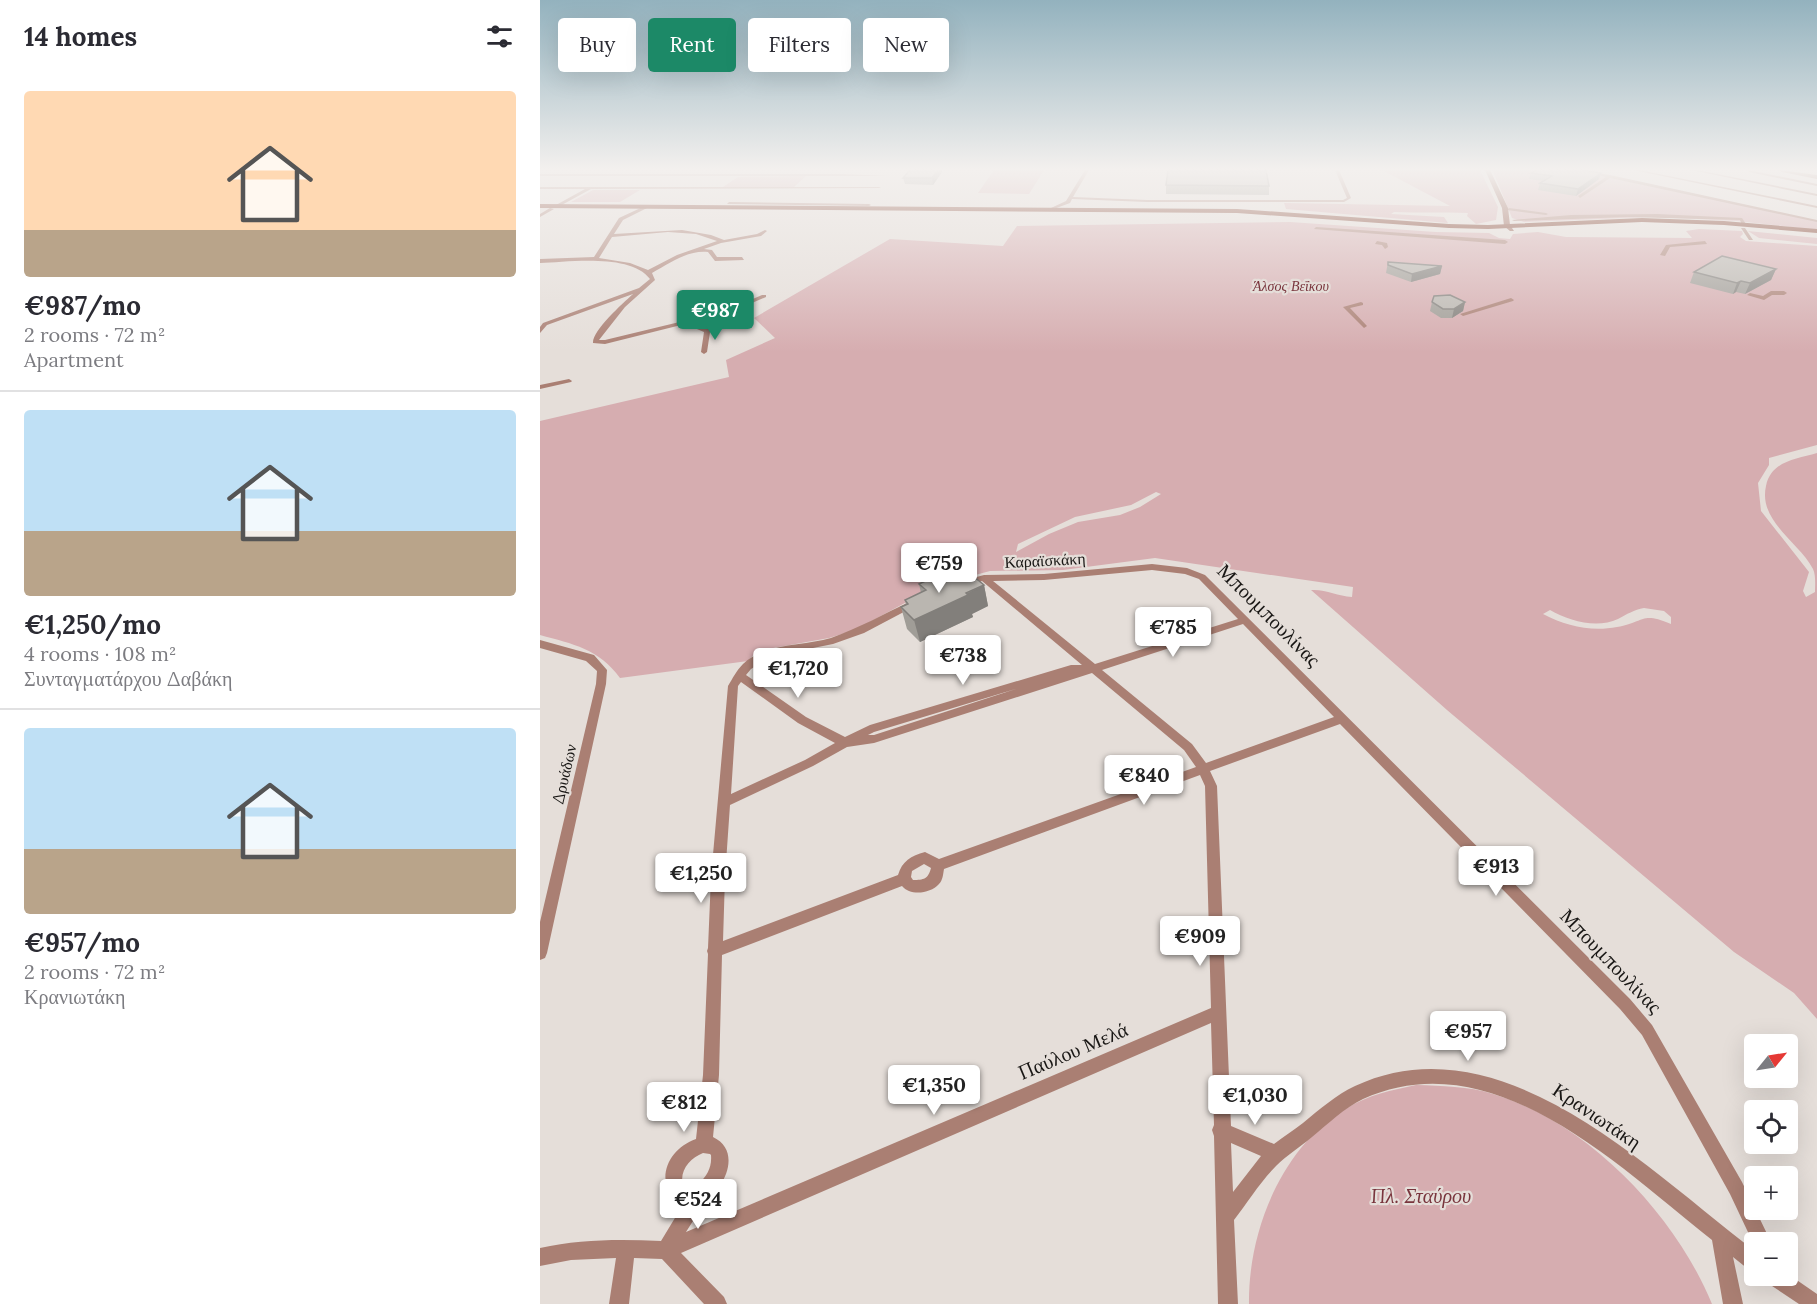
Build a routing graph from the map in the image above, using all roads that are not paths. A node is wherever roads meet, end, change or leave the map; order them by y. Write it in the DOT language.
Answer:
graph roads {
  1 [pos="613,231"];
  2 [pos="765,231"];
  3 [pos="1355,231"];
  4 [pos="1746,231"];
  5 [pos="1775,231"];
  6 [pos="610,236"];
  7 [pos="1817,236"];
  8 [pos="1751,239"];
  9 [pos="723,242"];
  10 [pos="1505,242"];
  11 [pos="1377,243"];
  12 [pos="1705,243"];
  13 [pos="1385,247"];
  14 [pos="699,250"];
  15 [pos="1663,255"];
  16 [pos="596,259"];
  17 [pos="742,260"];
  18 [pos="540,261"];
  19 [pos="649,272"];
  20 [pos="643,289"];
  21 [pos="1750,295"];
  22 [pos="764,296"];
  23 [pos="1786,296"];
  24 [pos="1512,300"];
  25 [pos="1361,304"];
  26 [pos="1463,314"];
  27 [pos="745,319"];
  28 [pos="687,323"];
  29 [pos="543,324"];
  30 [pos="1364,326"];
  31 [pos="540,330"];
  32 [pos="707,331"];
  33 [pos="704,352"];
  34 [pos="569,381"];
  35 [pos="540,387"];
  36 [pos="1195,574"];
  37 [pos="984,578"];
  38 [pos="955,585"];
  39 [pos="926,596"];
  40 [pos="1245,620"];
  41 [pos="540,644"];
  42 [pos="1091,668"];
  43 [pos="739,675"];
  44 [pos="1341,719"];
  45 [pos="846,743"];
  46 [pos="1203,768"];
  47 [pos="725,802"];
  48 [pos="938,865"];
  49 [pos="904,879"];
  50 [pos="714,951"];
  51 [pos="540,953"];
  52 [pos="1217,1013"];
  53 [pos="1221,1130"];
  54 [pos="704,1144"];
  55 [pos="1276,1154"];
  56 [pos="701,1192"];
  57 [pos="1226,1216"];
  58 [pos="1757,1232"];
  59 [pos="1720,1236"];
  60 [pos="626,1248"];
  61 [pos="666,1250"];
  62 [pos="1744,1254"];
  63 [pos="540,1257"];
  64 [pos="1790,1286"];
  65 [pos="619,1304"];
  66 [pos="717,1304"];
  67 [pos="1228,1304"];
  68 [pos="1733,1304"];
  69 [pos="1815,1304"];
  1 -- 6 [label="street"];
  2 -- 9 [label="street"];
  3 -- 10 [label="street"];
  4 -- 8 [label="street"];
  5 -- 7 [label="main road"];
  6 -- 9 [label="street"];
  6 -- 16 [label="street"];
  9 -- 14 [label="street"];
  11 -- 13 [label="street"];
  12 -- 15 [label="street"];
  14 -- 17 [label="street"];
  14 -- 19 [label="street"];
  16 -- 18 [label="street"];
  16 -- 19 [label="street"];
  19 -- 20 [label="street"];
  20 -- 28 [label="street"];
  20 -- 29 [label="street"];
  21 -- 23 [label="street"];
  22 -- 28 [label="street"];
  24 -- 26 [label="street"];
  25 -- 30 [label="street"];
  27 -- 32 [label="street"];
  28 -- 32 [label="street"];
  29 -- 31 [label="street"];
  32 -- 33 [label="street"];
  34 -- 35 [label="street"];
  36 -- 37 [label="street, Καραϊσκάκη"];
  36 -- 40 [label="street, Μπουμπουλίνας"];
  37 -- 38 [label="street, Καραϊσκάκη"];
  37 -- 42 [label="street"];
  39 -- 43 [label="street"];
  40 -- 42 [label="street"];
  40 -- 44 [label="street, Μπουμπουλίνας"];
  41 -- 51 [label="street, Δρυάδων"];
  42 -- 45 [label="street"];
  42 -- 46 [label="street"];
  43 -- 45 [label="street"];
  43 -- 47 [label="street"];
  44 -- 46 [label="street"];
  44 -- 58 [label="street, Μπουμπουλίνας"];
  45 -- 47 [label="street"];
  46 -- 48 [label="street"];
  46 -- 52 [label="street"];
  47 -- 50 [label="street"];
  48 -- 49 [label="street"];
  48 -- 49 [label="street"];
  49 -- 50 [label="street"];
  50 -- 54 [label="street"];
  52 -- 53 [label="street"];
  52 -- 61 [label="street, Παύλου Μελά"];
  53 -- 55 [label="street"];
  53 -- 57 [label="street"];
  54 -- 56 [label="street"];
  54 -- 56 [label="street"];
  55 -- 57 [label="street, Κρανιωτάκη"];
  55 -- 59 [label="street, Κρανιωτάκη"];
  56 -- 61 [label="street"];
  57 -- 67 [label="street"];
  59 -- 62 [label="street, Κρανιωτάκη"];
  59 -- 68 [label="street"];
  60 -- 61 [label="street, Παύλου Μελά"];
  60 -- 63 [label="street, Παύλου Μελά"];
  60 -- 65 [label="street"];
  61 -- 66 [label="street"];
  64 -- 69 [label="street"];
}
